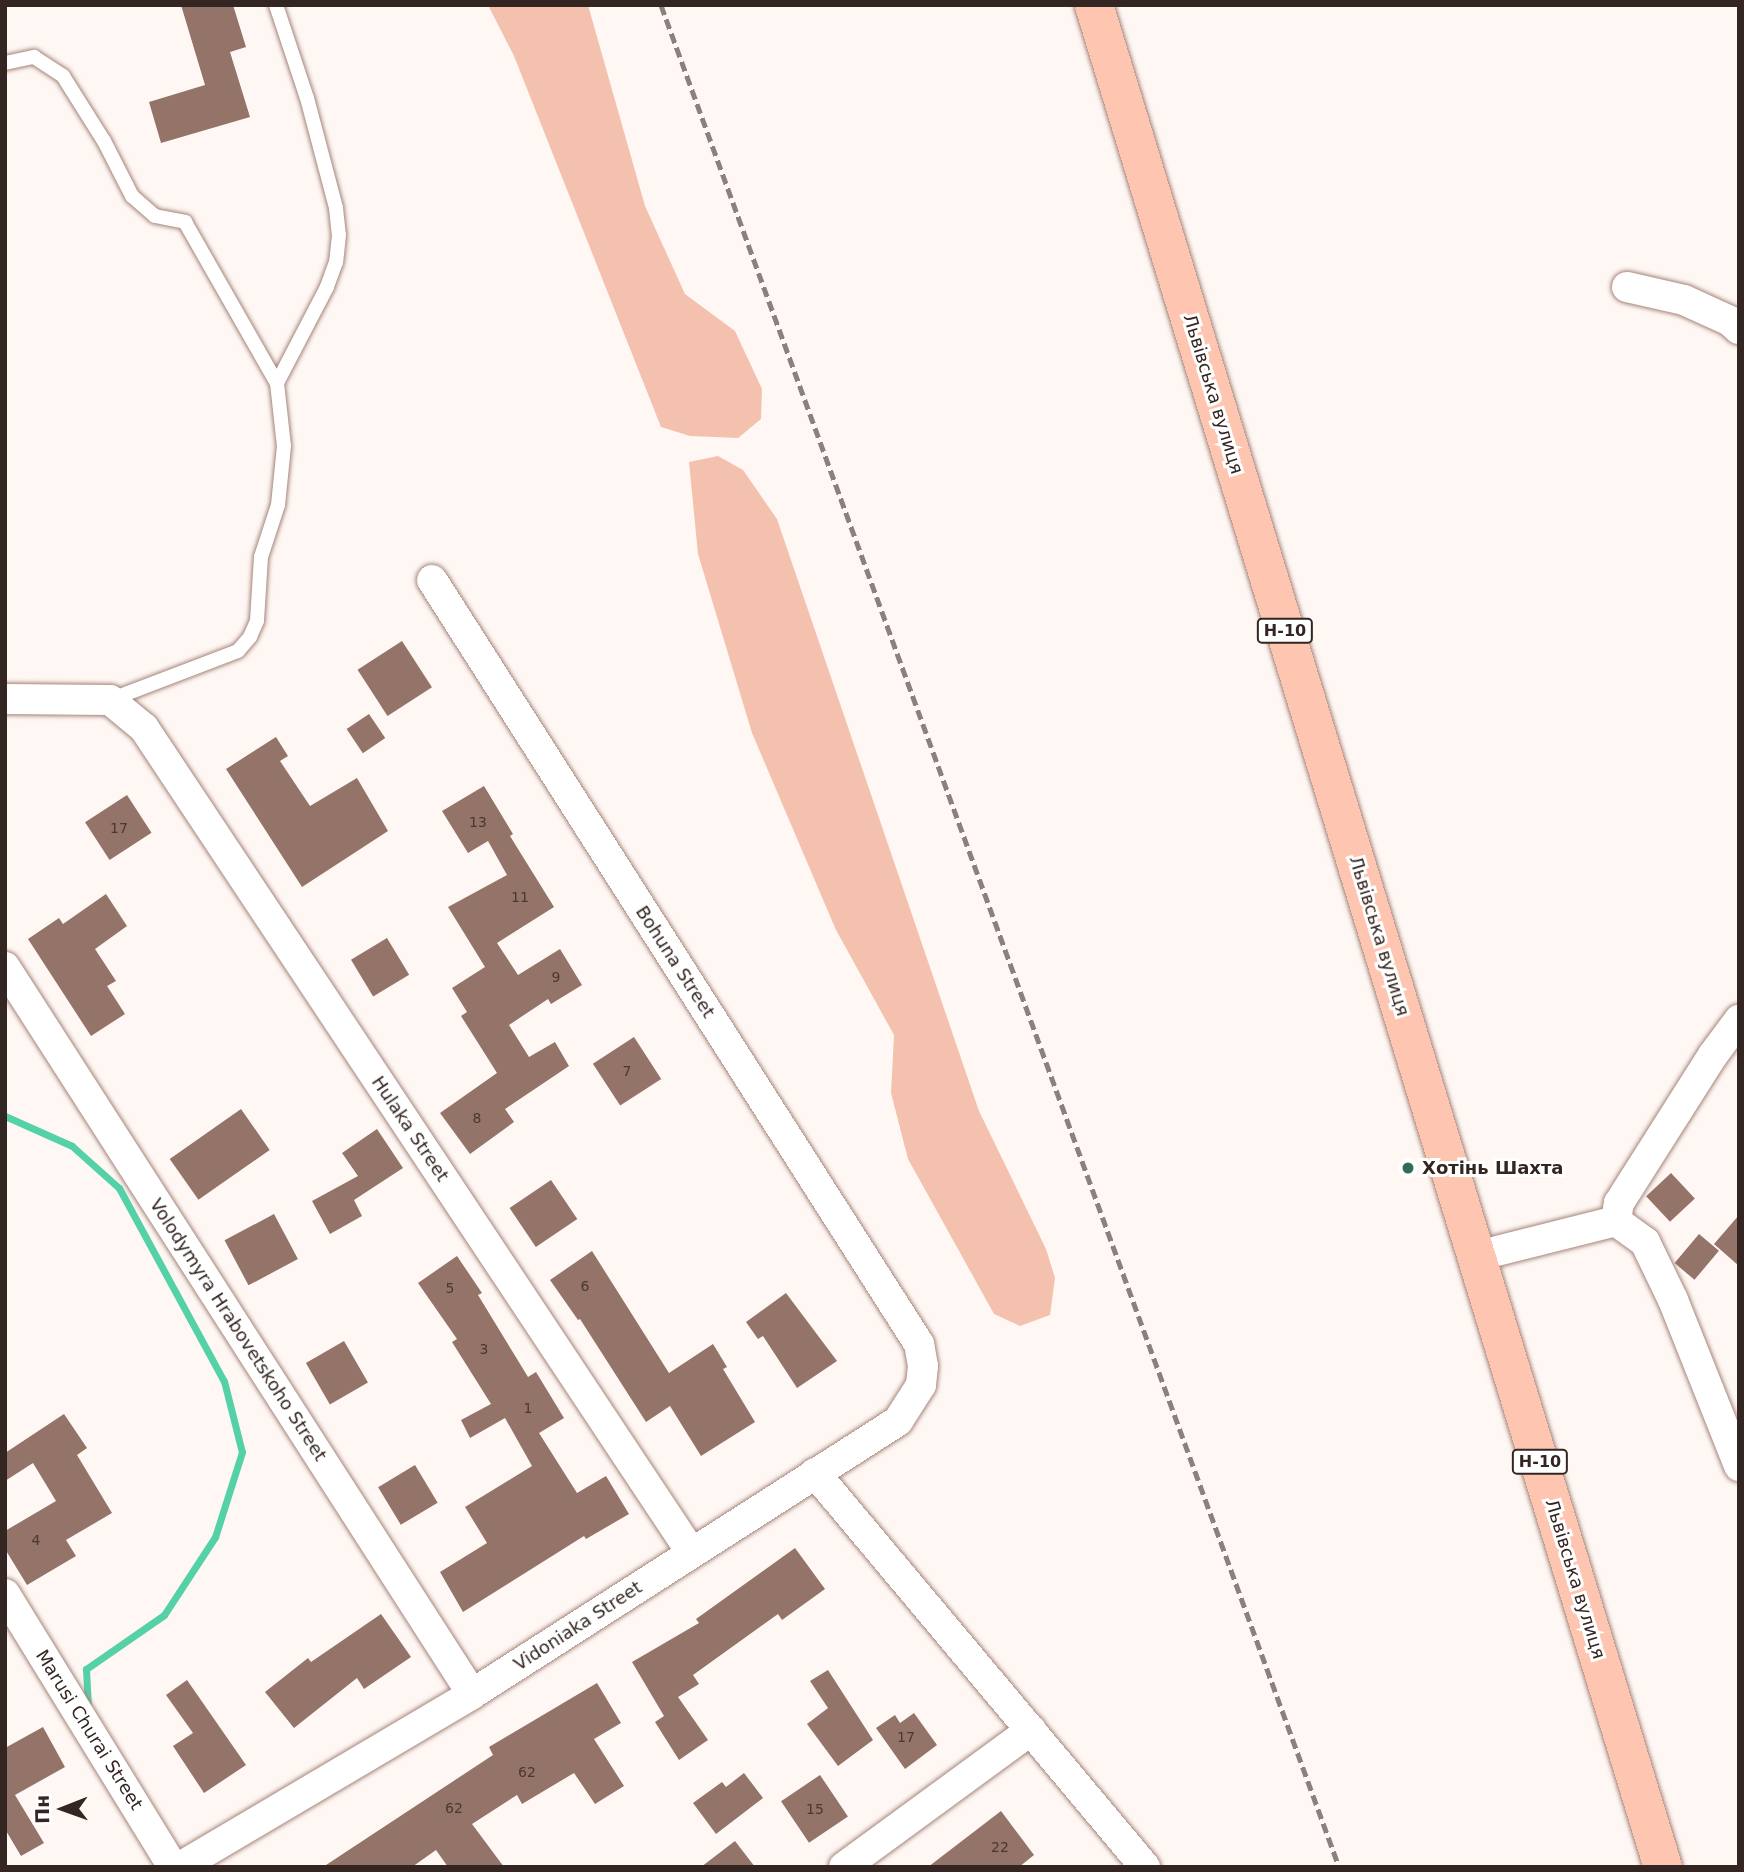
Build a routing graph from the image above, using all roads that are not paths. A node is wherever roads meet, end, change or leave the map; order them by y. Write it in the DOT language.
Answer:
graph roads {
  1 [pos="1094,5"];
  2 [pos="278,6"];
  3 [pos="5,63"];
  4 [pos="1627,287"];
  5 [pos="1739,329"];
  6 [pos="277,383"];
  7 [pos="432,580"];
  8 [pos="5,699"];
  9 [pos="117,706"];
  10 [pos="5,967"];
  11 [pos="1739,1020"];
  12 [pos="1616,1220"];
  13 [pos="1477,1256"];
  14 [pos="919,1344"];
  15 [pos="1739,1466"];
  16 [pos="815,1473"];
  17 [pos="691,1552"];
  18 [pos="5,1594"];
  19 [pos="472,1694"];
  20 [pos="1031,1730"];
  21 [pos="173,1867"];
  22 [pos="180,1867"];
  23 [pos="844,1867"];
  24 [pos="1144,1867"];
  25 [pos="1663,1867"];
  1 -- 13 [label="main road, Львівська вулиця / Н-10"];
  2 -- 6 [label="lane"];
  3 -- 6 [label="lane"];
  4 -- 5 [label="street"];
  6 -- 9 [label="lane"];
  7 -- 14 [label="street, Bohuna Street"];
  8 -- 9 [label="street"];
  9 -- 17 [label="street, Hulaka Street"];
  10 -- 19 [label="street, Volodymyra Hrabovetskoho Street"];
  11 -- 12 [label="street"];
  12 -- 13 [label="street"];
  12 -- 15 [label="street"];
  13 -- 25 [label="main road, Львівська вулиця / Н-10"];
  14 -- 16 [label="street, Vidoniaka Street"];
  16 -- 17 [label="street, Vidoniaka Street"];
  16 -- 20 [label="street"];
  17 -- 19 [label="street, Vidoniaka Street"];
  18 -- 21 [label="street, Marusi Churai Street"];
  19 -- 22 [label="street, Vidoniaka Street"];
  20 -- 23 [label="street"];
  20 -- 24 [label="street"];
}
